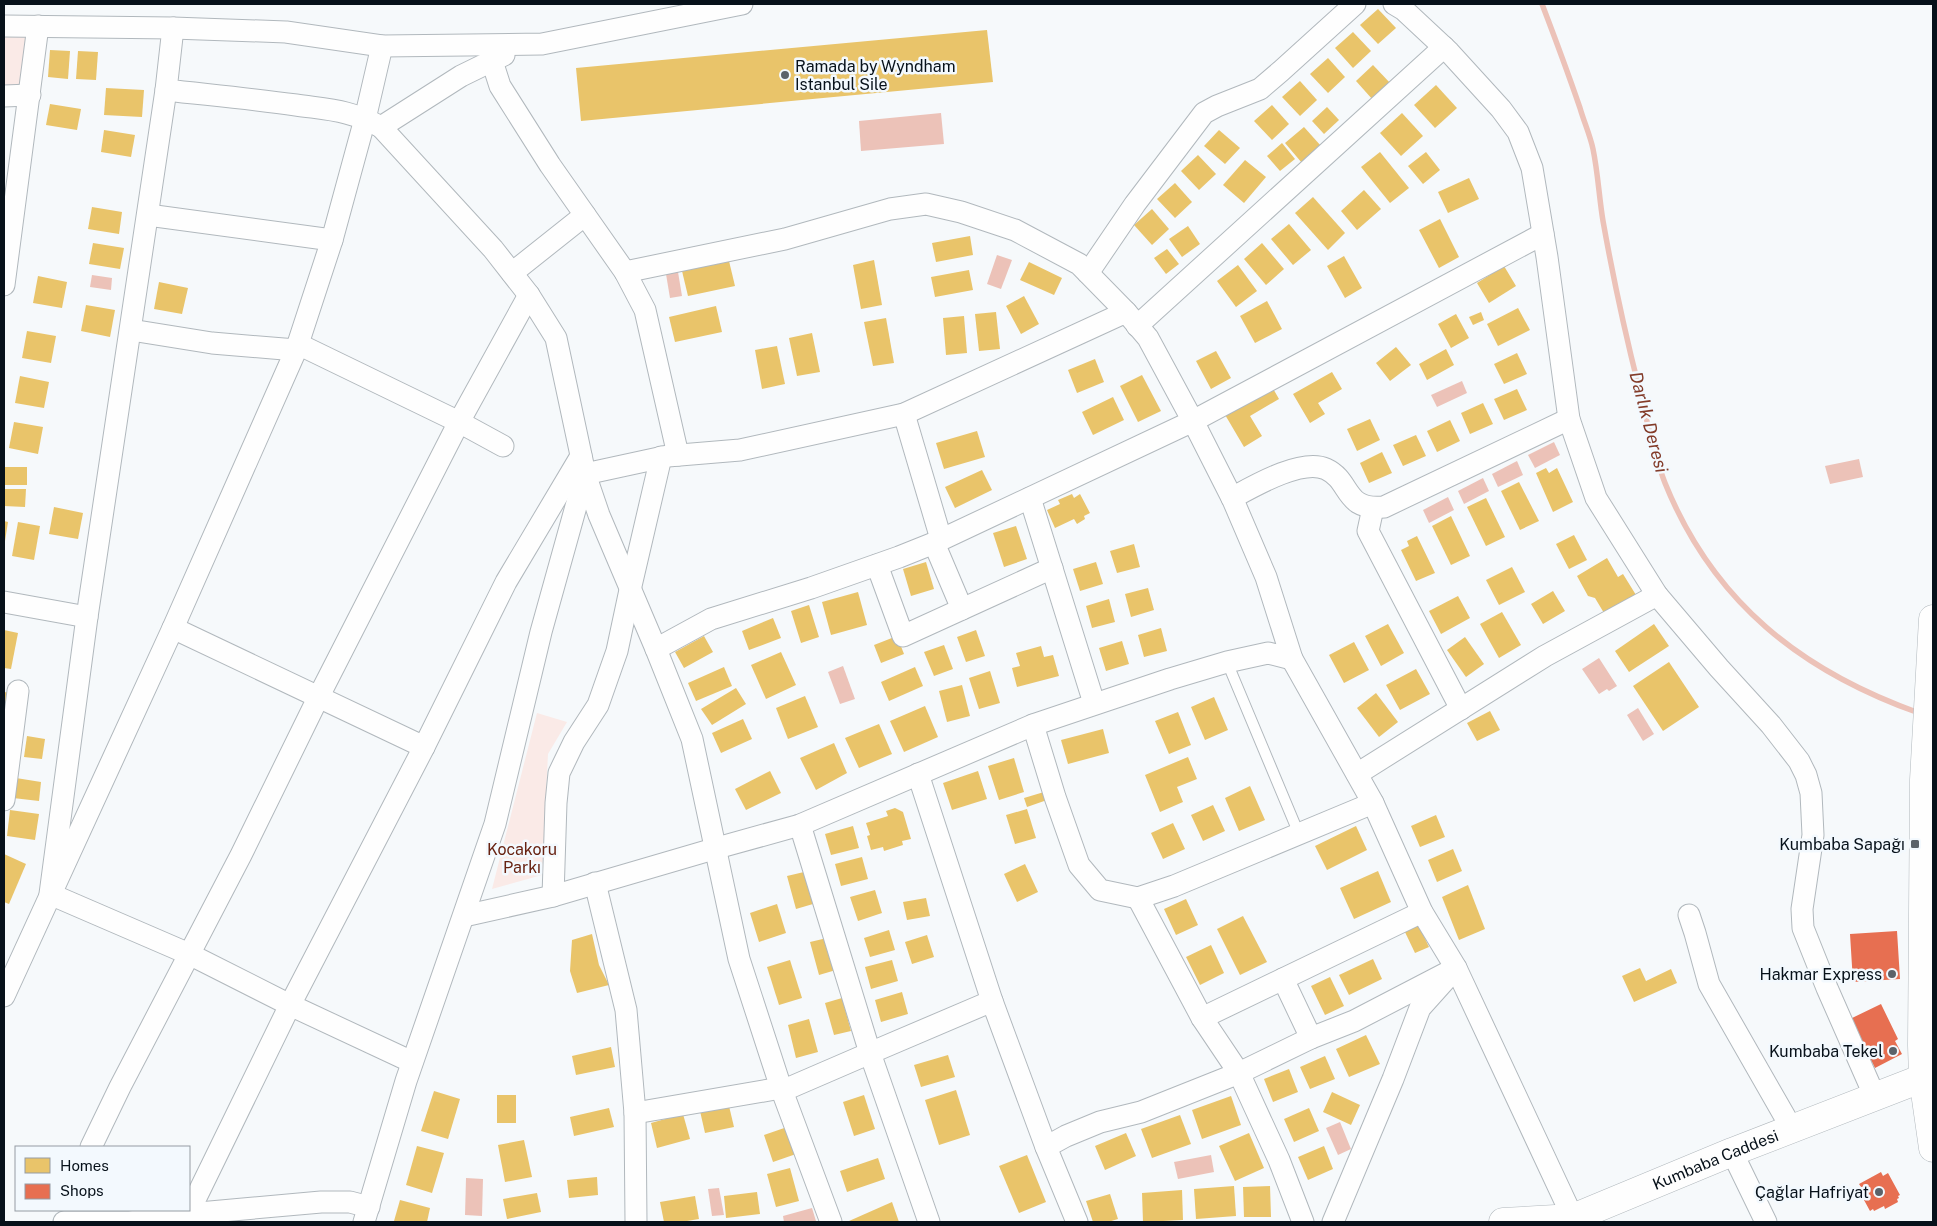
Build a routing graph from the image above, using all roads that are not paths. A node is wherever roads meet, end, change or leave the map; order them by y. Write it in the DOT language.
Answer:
graph roads {
  1 [pos="742,4"];
  2 [pos="1355,4"];
  3 [pos="1394,4"];
  4 [pos="4,26"];
  5 [pos="38,26"];
  6 [pos="173,28"];
  7 [pos="525,44"];
  8 [pos="382,46"];
  9 [pos="1444,47"];
  10 [pos="492,61"];
  11 [pos="166,90"];
  12 [pos="30,95"];
  13 [pos="4,96"];
  14 [pos="373,123"];
  15 [pos="585,215"];
  16 [pos="148,216"];
  17 [pos="1543,234"];
  18 [pos="332,240"];
  19 [pos="625,272"];
  20 [pos="512,273"];
  21 [pos="1088,273"];
  22 [pos="4,285"];
  23 [pos="529,295"];
  24 [pos="1132,319"];
  25 [pos="132,330"];
  26 [pos="297,347"];
  27 [pos="904,414"];
  28 [pos="1569,419"];
  29 [pos="1194,421"];
  30 [pos="459,422"];
  31 [pos="504,446"];
  32 [pos="669,456"];
  33 [pos="583,465"];
  34 [pos="1030,498"];
  35 [pos="1232,498"];
  36 [pos="1373,508"];
  37 [pos="938,541"];
  38 [pos="877,565"];
  39 [pos="1052,568"];
  40 [pos="630,590"];
  41 [pos="1657,595"];
  42 [pos="4,602"];
  43 [pos="962,609"];
  44 [pos="87,618"];
  45 [pos="1933,619"];
  46 [pos="173,628"];
  47 [pos="621,633"];
  48 [pos="652,640"];
  49 [pos="1292,659"];
  50 [pos="1227,662"];
  51 [pos="18,691"];
  52 [pos="319,696"];
  53 [pos="1094,703"];
  54 [pos="1461,709"];
  55 [pos="1033,725"];
  56 [pos="424,747"];
  57 [pos="918,774"];
  58 [pos="1357,774"];
  59 [pos="4,800"];
  60 [pos="1373,802"];
  61 [pos="800,826"];
  62 [pos="1299,834"];
  63 [pos="717,848"];
  64 [pos="595,884"];
  65 [pos="50,894"];
  66 [pos="553,896"];
  67 [pos="1138,898"];
  68 [pos="1422,912"];
  69 [pos="1689,915"];
  70 [pos="464,916"];
  71 [pos="189,954"];
  72 [pos="1456,968"];
  73 [pos="1283,979"];
  74 [pos="4,996"];
  75 [pos="992,1001"];
  76 [pos="290,1005"];
  77 [pos="1202,1018"];
  78 [pos="1311,1038"];
  79 [pos="870,1053"];
  80 [pos="412,1062"];
  81 [pos="1239,1073"];
  82 [pos="1923,1078"];
  83 [pos="782,1090"];
  84 [pos="1875,1096"];
  85 [pos="634,1113"];
  86 [pos="1792,1129"];
  87 [pos="91,1146"];
  88 [pos="1046,1147"];
  89 [pos="1933,1148"];
  90 [pos="1732,1152"];
  91 [pos="190,1210"];
  92 [pos="189,1211"];
  93 [pos="188,1214"];
  94 [pos="367,1215"];
  95 [pos="68,1218"];
  96 [pos="1573,1220"];
  97 [pos="636,1222"];
  98 [pos="831,1222"];
  99 [pos="929,1222"];
  100 [pos="1078,1222"];
  101 [pos="1303,1222"];
  102 [pos="1332,1222"];
  103 [pos="1503,1222"];
  104 [pos="1766,1222"];
  1 -- 7 [label="street"];
  2 -- 21 [label="street"];
  3 -- 9 [label="street"];
  4 -- 5 [label="street"];
  5 -- 6 [label="street"];
  5 -- 12 [label="street"];
  6 -- 8 [label="street"];
  6 -- 11 [label="street"];
  7 -- 8 [label="street"];
  7 -- 10 [label="street"];
  8 -- 14 [label="street"];
  9 -- 17 [label="street"];
  9 -- 24 [label="street"];
  10 -- 14 [label="street"];
  10 -- 15 [label="street"];
  11 -- 14 [label="street"];
  11 -- 16 [label="street"];
  12 -- 13 [label="street"];
  12 -- 22 [label="street"];
  14 -- 18 [label="street"];
  14 -- 20 [label="street"];
  15 -- 19 [label="street"];
  15 -- 20 [label="street"];
  16 -- 18 [label="street"];
  16 -- 25 [label="street"];
  17 -- 28 [label="street"];
  17 -- 29 [label="street"];
  18 -- 26 [label="street"];
  19 -- 21 [label="street"];
  19 -- 32 [label="street"];
  20 -- 23 [label="street"];
  21 -- 24 [label="street"];
  23 -- 30 [label="street"];
  23 -- 33 [label="street"];
  24 -- 27 [label="street"];
  24 -- 29 [label="street"];
  25 -- 26 [label="street"];
  25 -- 44 [label="street"];
  26 -- 30 [label="street"];
  26 -- 46 [label="street"];
  27 -- 32 [label="street"];
  27 -- 37 [label="street"];
  28 -- 36 [label="street"];
  28 -- 41 [label="street"];
  29 -- 34 [label="street"];
  29 -- 35 [label="street"];
  30 -- 31 [label="street"];
  30 -- 52 [label="street"];
  32 -- 33 [label="street"];
  32 -- 40 [label="street"];
  33 -- 40 [label="street"];
  33 -- 56 [label="street"];
  33 -- 70 [label="street"];
  34 -- 37 [label="street"];
  34 -- 39 [label="street"];
  35 -- 36 [label="street"];
  35 -- 49 [label="street"];
  36 -- 54 [label="street"];
  37 -- 38 [label="street"];
  37 -- 43 [label="street"];
  38 -- 43 [label="street"];
  38 -- 48 [label="street"];
  39 -- 43 [label="street"];
  39 -- 53 [label="street"];
  40 -- 47 [label="street"];
  40 -- 48 [label="street"];
  41 -- 54 [label="street"];
  41 -- 84 [label="street"];
  42 -- 44 [label="street"];
  44 -- 65 [label="street"];
  45 -- 82 [label="main road"];
  46 -- 52 [label="street"];
  46 -- 65 [label="street"];
  47 -- 48 [label="street"];
  47 -- 66 [label="street"];
  48 -- 63 [label="street"];
  49 -- 50 [label="street"];
  49 -- 58 [label="street"];
  50 -- 53 [label="street"];
  50 -- 62 [label="lane"];
  51 -- 59 [label="street"];
  52 -- 56 [label="street"];
  52 -- 71 [label="street"];
  53 -- 55 [label="street"];
  54 -- 58 [label="street"];
  55 -- 57 [label="street"];
  55 -- 67 [label="street"];
  56 -- 76 [label="street"];
  57 -- 61 [label="street"];
  57 -- 75 [label="street"];
  58 -- 60 [label="street"];
  60 -- 62 [label="street"];
  60 -- 68 [label="street"];
  61 -- 63 [label="street"];
  61 -- 79 [label="street"];
  62 -- 67 [label="street"];
  63 -- 64 [label="street"];
  63 -- 83 [label="street"];
  64 -- 66 [label="street"];
  64 -- 85 [label="street"];
  65 -- 71 [label="street"];
  65 -- 74 [label="street"];
  66 -- 70 [label="street"];
  67 -- 77 [label="street"];
  68 -- 72 [label="street"];
  68 -- 73 [label="street"];
  69 -- 86 [label="street"];
  70 -- 80 [label="street"];
  71 -- 76 [label="street"];
  71 -- 87 [label="street"];
  72 -- 78 [label="street"];
  72 -- 96 [label="street"];
  72 -- 102 [label="street"];
  73 -- 77 [label="street"];
  73 -- 78 [label="street"];
  75 -- 79 [label="street"];
  75 -- 88 [label="street"];
  76 -- 80 [label="street"];
  76 -- 91 [label="street"];
  77 -- 81 [label="street"];
  78 -- 81 [label="street"];
  79 -- 83 [label="street"];
  79 -- 99 [label="street"];
  80 -- 94 [label="street"];
  81 -- 88 [label="street"];
  81 -- 101 [label="street"];
  82 -- 84 [label="main road, Kumbaba Caddesi"];
  82 -- 89 [label="main road"];
  83 -- 85 [label="street"];
  83 -- 98 [label="street"];
  84 -- 86 [label="main road, Kumbaba Caddesi"];
  85 -- 97 [label="street"];
  86 -- 90 [label="main road, Kumbaba Caddesi"];
  88 -- 100 [label="street"];
  90 -- 96 [label="main road, Kumbaba Caddesi"];
  90 -- 104 [label="street"];
  92 -- 93 [label="street"];
  93 -- 94 [label="street"];
  93 -- 95 [label="street"];
  96 -- 103 [label="main road, Kumbaba Caddesi"];
}
